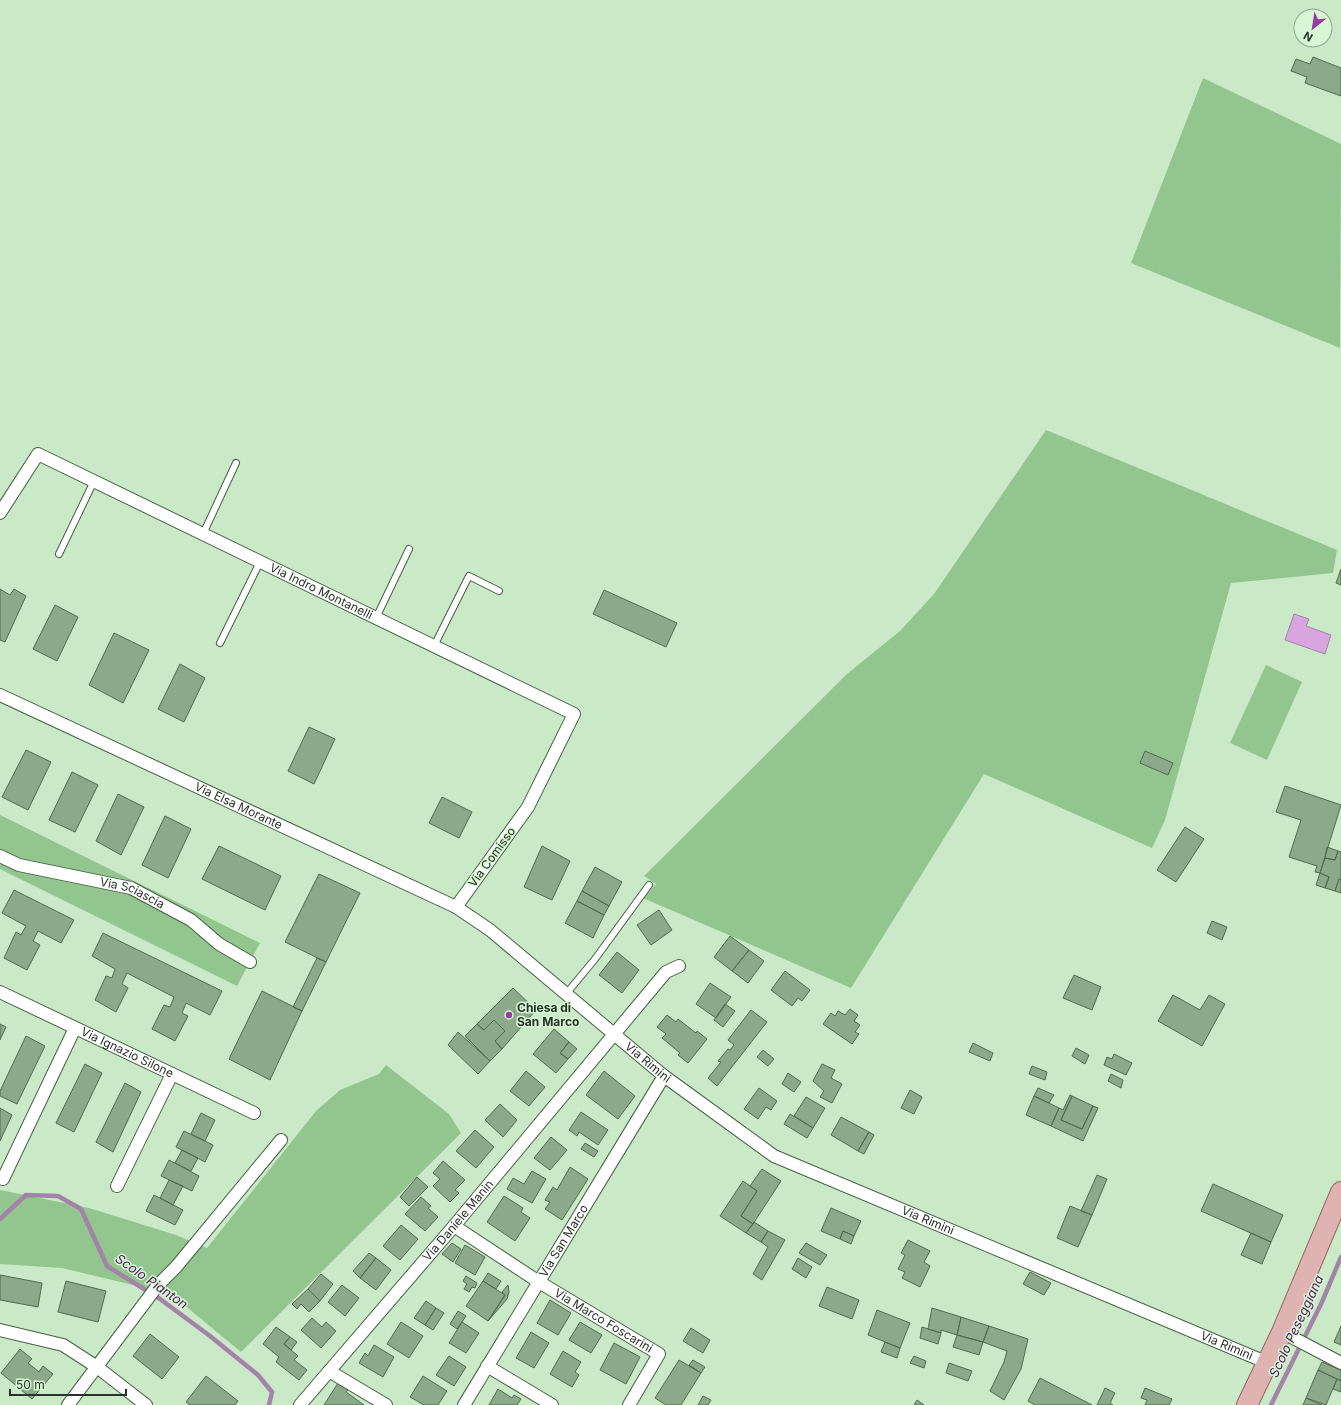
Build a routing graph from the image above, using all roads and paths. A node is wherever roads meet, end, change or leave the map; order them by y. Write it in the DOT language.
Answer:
graph roads {
  1 [pos="236,463"];
  2 [pos="94,481"];
  3 [pos="0,513"];
  4 [pos="204,534"];
  5 [pos="409,549"];
  6 [pos="60,554"];
  7 [pos="260,562"];
  8 [pos="499,591"];
  9 [pos="376,618"];
  10 [pos="220,644"];
  11 [pos="434,646"];
  12 [pos="0,695"];
  13 [pos="528,807"];
  14 [pos="0,856"];
  15 [pos="649,885"];
  16 [pos="456,907"];
  17 [pos="475,919"];
  18 [pos="250,962"];
  19 [pos="679,966"];
  20 [pos="0,992"];
  21 [pos="566,994"];
  22 [pos="75,1028"];
  23 [pos="614,1034"];
  24 [pos="172,1074"];
  25 [pos="664,1076"];
  26 [pos="254,1113"];
  27 [pos="281,1140"];
  28 [pos="3,1179"];
  29 [pos="117,1186"];
  30 [pos="1341,1192"];
  31 [pos="454,1226"];
  32 [pos="539,1282"];
  33 [pos="0,1330"];
  34 [pos="1288,1335"];
  35 [pos="1268,1363"];
  36 [pos="1341,1363"];
  37 [pos="487,1366"];
  38 [pos="97,1367"];
  39 [pos="329,1371"];
  40 [pos="68,1405"];
  41 [pos="146,1405"];
  42 [pos="300,1405"];
  43 [pos="386,1405"];
  44 [pos="464,1405"];
  45 [pos="552,1405"];
  46 [pos="629,1405"];
  47 [pos="1247,1405"];
  1 -- 4 [label="lane"];
  2 -- 3 [label="street, Via Indro Montanelli"];
  2 -- 4 [label="street, Via Indro Montanelli"];
  2 -- 6 [label="lane"];
  4 -- 7 [label="street, Via Indro Montanelli"];
  5 -- 9 [label="lane"];
  7 -- 9 [label="street, Via Indro Montanelli"];
  7 -- 10 [label="lane"];
  8 -- 11 [label="lane"];
  9 -- 11 [label="street, Via Indro Montanelli"];
  11 -- 13 [label="street, Via Indro Montanelli"];
  12 -- 16 [label="street, Via Elsa Morante"];
  13 -- 16 [label="street, Via Comisso"];
  14 -- 18 [label="street, Via Sciascia"];
  15 -- 21 [label="lane"];
  16 -- 17 [label="street, Via Elsa Morante"];
  17 -- 21 [label="street, Via Rimini"];
  19 -- 23 [label="street, Via Rimini"];
  20 -- 22 [label="street, Via Ignazio Silone"];
  21 -- 23 [label="street, Via Rimini"];
  22 -- 24 [label="street, Via Ignazio Silone"];
  22 -- 28 [label="street"];
  23 -- 25 [label="street, Via Rimini"];
  23 -- 31 [label="street, Via Daniele Manin"];
  24 -- 26 [label="street, Via Ignazio Silone"];
  24 -- 29 [label="street"];
  25 -- 32 [label="street, Via San Marco"];
  25 -- 35 [label="street, Via Rimini"];
  27 -- 38 [label="street"];
  30 -- 34 [label="main road"];
  31 -- 32 [label="street"];
  31 -- 39 [label="street, Via Daniele Manin"];
  32 -- 37 [label="street, Via San Marco"];
  32 -- 46 [label="street, Via Marco Foscarini"];
  33 -- 38 [label="street"];
  34 -- 35 [label="main road"];
  34 -- 36 [label="street"];
  35 -- 47 [label="main road"];
  37 -- 44 [label="street, Via San Marco"];
  37 -- 45 [label="street"];
  38 -- 40 [label="street"];
  38 -- 41 [label="street"];
  39 -- 42 [label="street, Via Daniele Manin"];
  39 -- 43 [label="street"];
}
